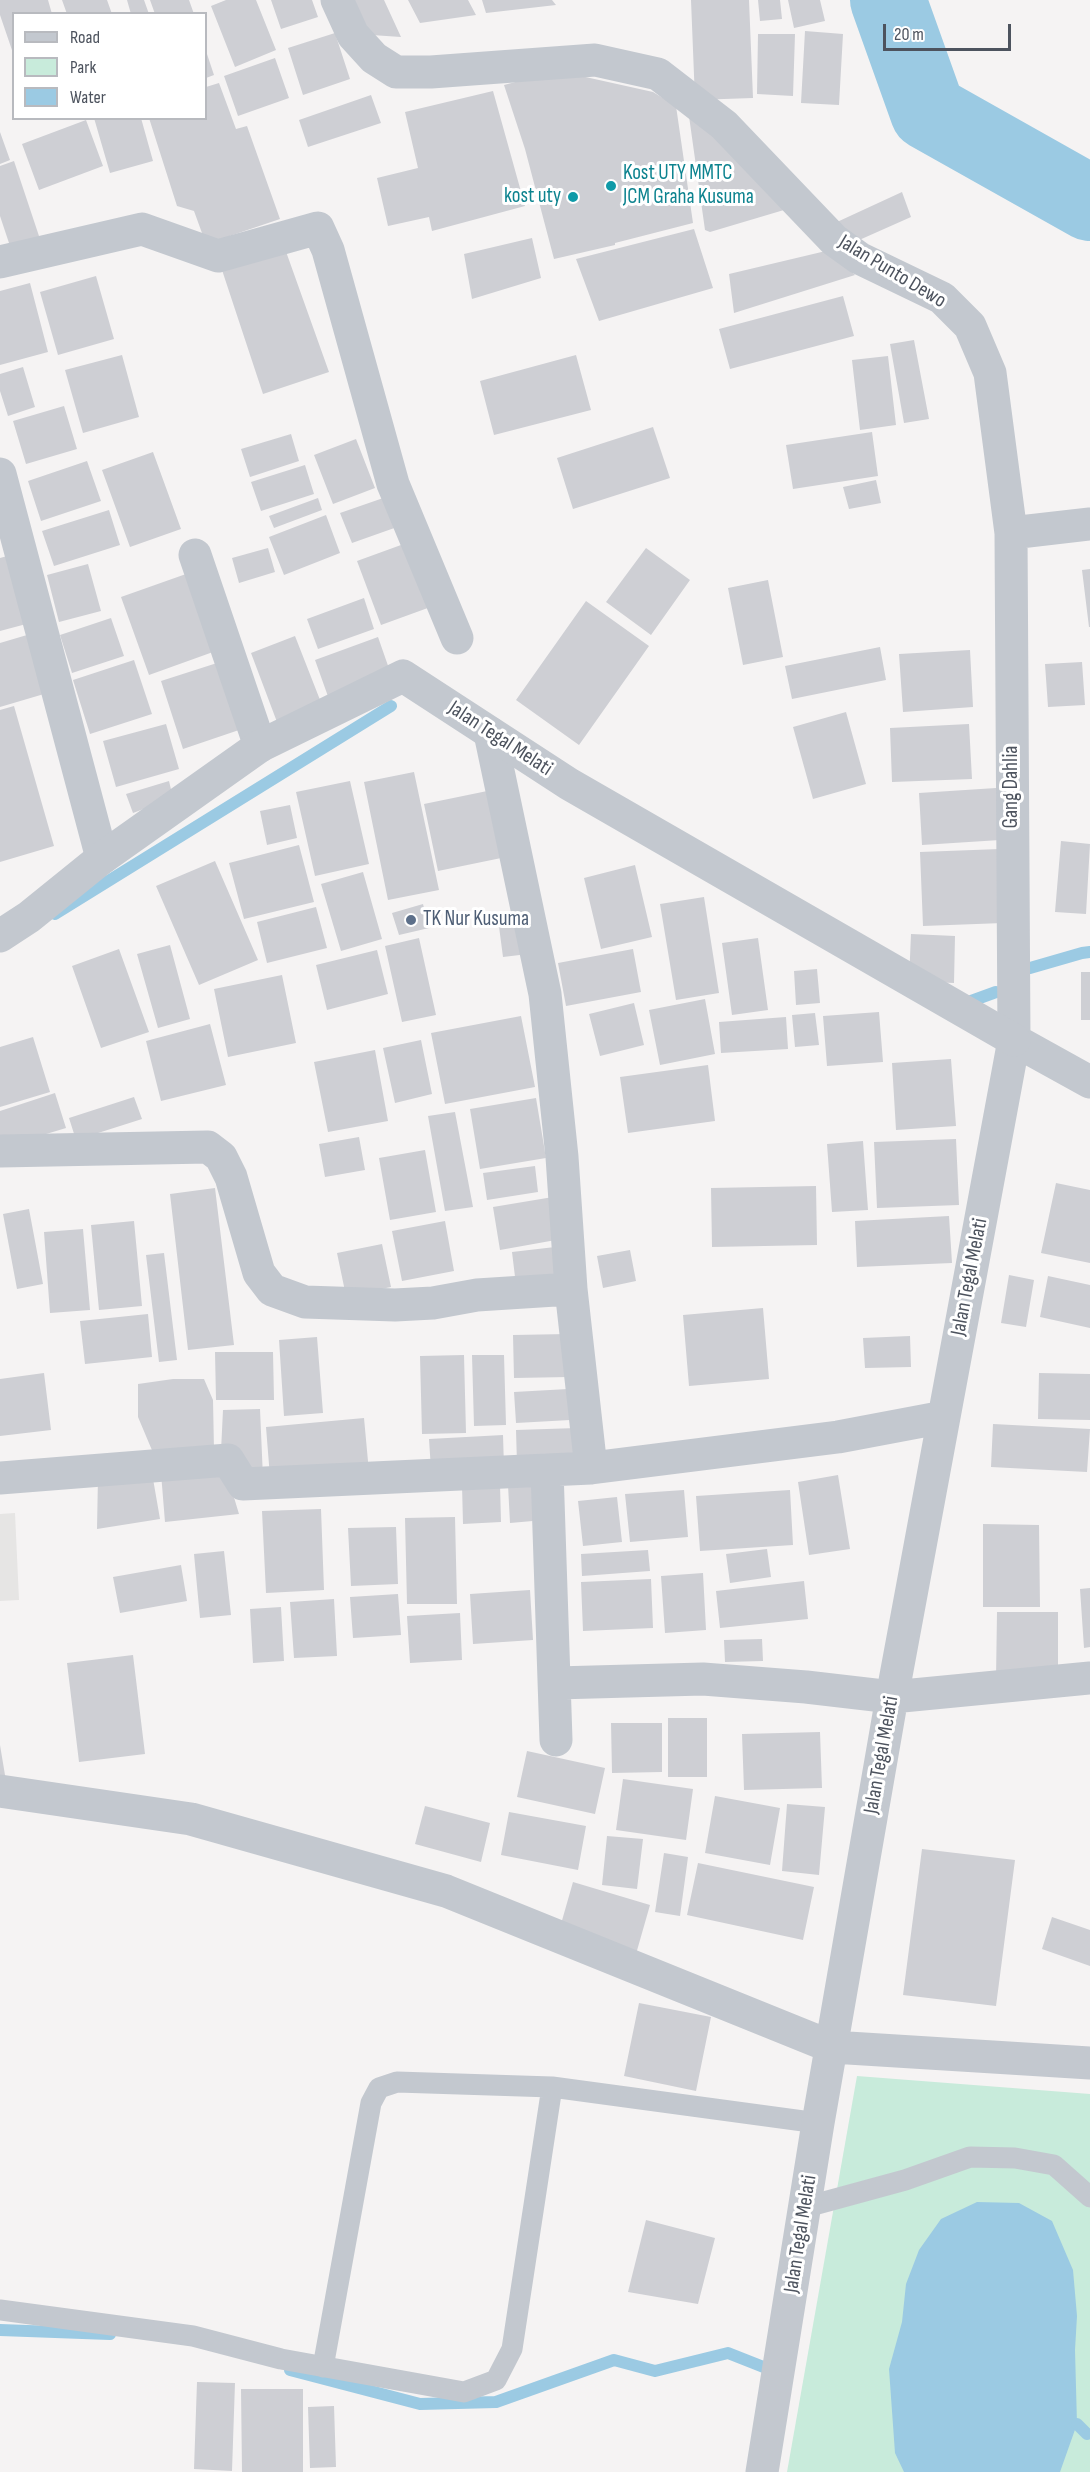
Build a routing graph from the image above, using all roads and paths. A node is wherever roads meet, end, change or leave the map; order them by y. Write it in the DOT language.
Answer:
graph roads {
  1 [pos="337,0"];
  2 [pos="0,262"];
  3 [pos="0,474"];
  4 [pos="1090,524"];
  5 [pos="1011,533"];
  6 [pos="195,555"];
  7 [pos="456,638"];
  8 [pos="490,733"];
  9 [pos="260,746"];
  10 [pos="102,858"];
  11 [pos="0,936"];
  12 [pos="1014,1040"];
  13 [pos="1090,1082"];
  14 [pos="0,1151"];
  15 [pos="571,1289"];
  16 [pos="944,1417"];
  17 [pos="591,1468"];
  18 [pos="547,1470"];
  19 [pos="0,1478"];
  20 [pos="1090,1678"];
  21 [pos="555,1683"];
  22 [pos="892,1697"];
  23 [pos="556,1740"];
  24 [pos="0,1791"];
  25 [pos="832,2047"];
  26 [pos="1090,2063"];
  27 [pos="552,2087"];
  28 [pos="818,2123"];
  29 [pos="1090,2197"];
  30 [pos="806,2207"];
  31 [pos="0,2310"];
  32 [pos="323,2367"];
  33 [pos="762,2472"];
  1 -- 5 [label="street, Jalan Punto Dewo"];
  2 -- 7 [label="street"];
  3 -- 10 [label="street"];
  4 -- 5 [label="street"];
  5 -- 12 [label="street, Gang Dahlia"];
  6 -- 9 [label="street"];
  8 -- 9 [label="street, Jalan Tegal Melati"];
  8 -- 12 [label="street, Jalan Tegal Melati"];
  8 -- 15 [label="street"];
  9 -- 10 [label="street, Jalan Tegal Melati"];
  10 -- 11 [label="street, Jalan Tegal Melati"];
  12 -- 13 [label="street, Jalan Tegal Melati"];
  12 -- 16 [label="street, Jalan Tegal Melati"];
  14 -- 15 [label="street"];
  15 -- 17 [label="street"];
  16 -- 17 [label="street"];
  16 -- 22 [label="street, Jalan Tegal Melati"];
  17 -- 18 [label="street"];
  18 -- 19 [label="street"];
  18 -- 21 [label="street"];
  20 -- 22 [label="street"];
  21 -- 22 [label="street"];
  21 -- 23 [label="street"];
  22 -- 25 [label="street, Jalan Tegal Melati"];
  24 -- 25 [label="street"];
  25 -- 26 [label="street"];
  25 -- 28 [label="street, Jalan Tegal Melati"];
  27 -- 28 [label="lane"];
  27 -- 32 [label="lane"];
  27 -- 32 [label="lane"];
  28 -- 30 [label="street, Jalan Tegal Melati"];
  29 -- 30 [label="lane"];
  30 -- 33 [label="street, Jalan Tegal Melati"];
  31 -- 32 [label="lane"];
}
